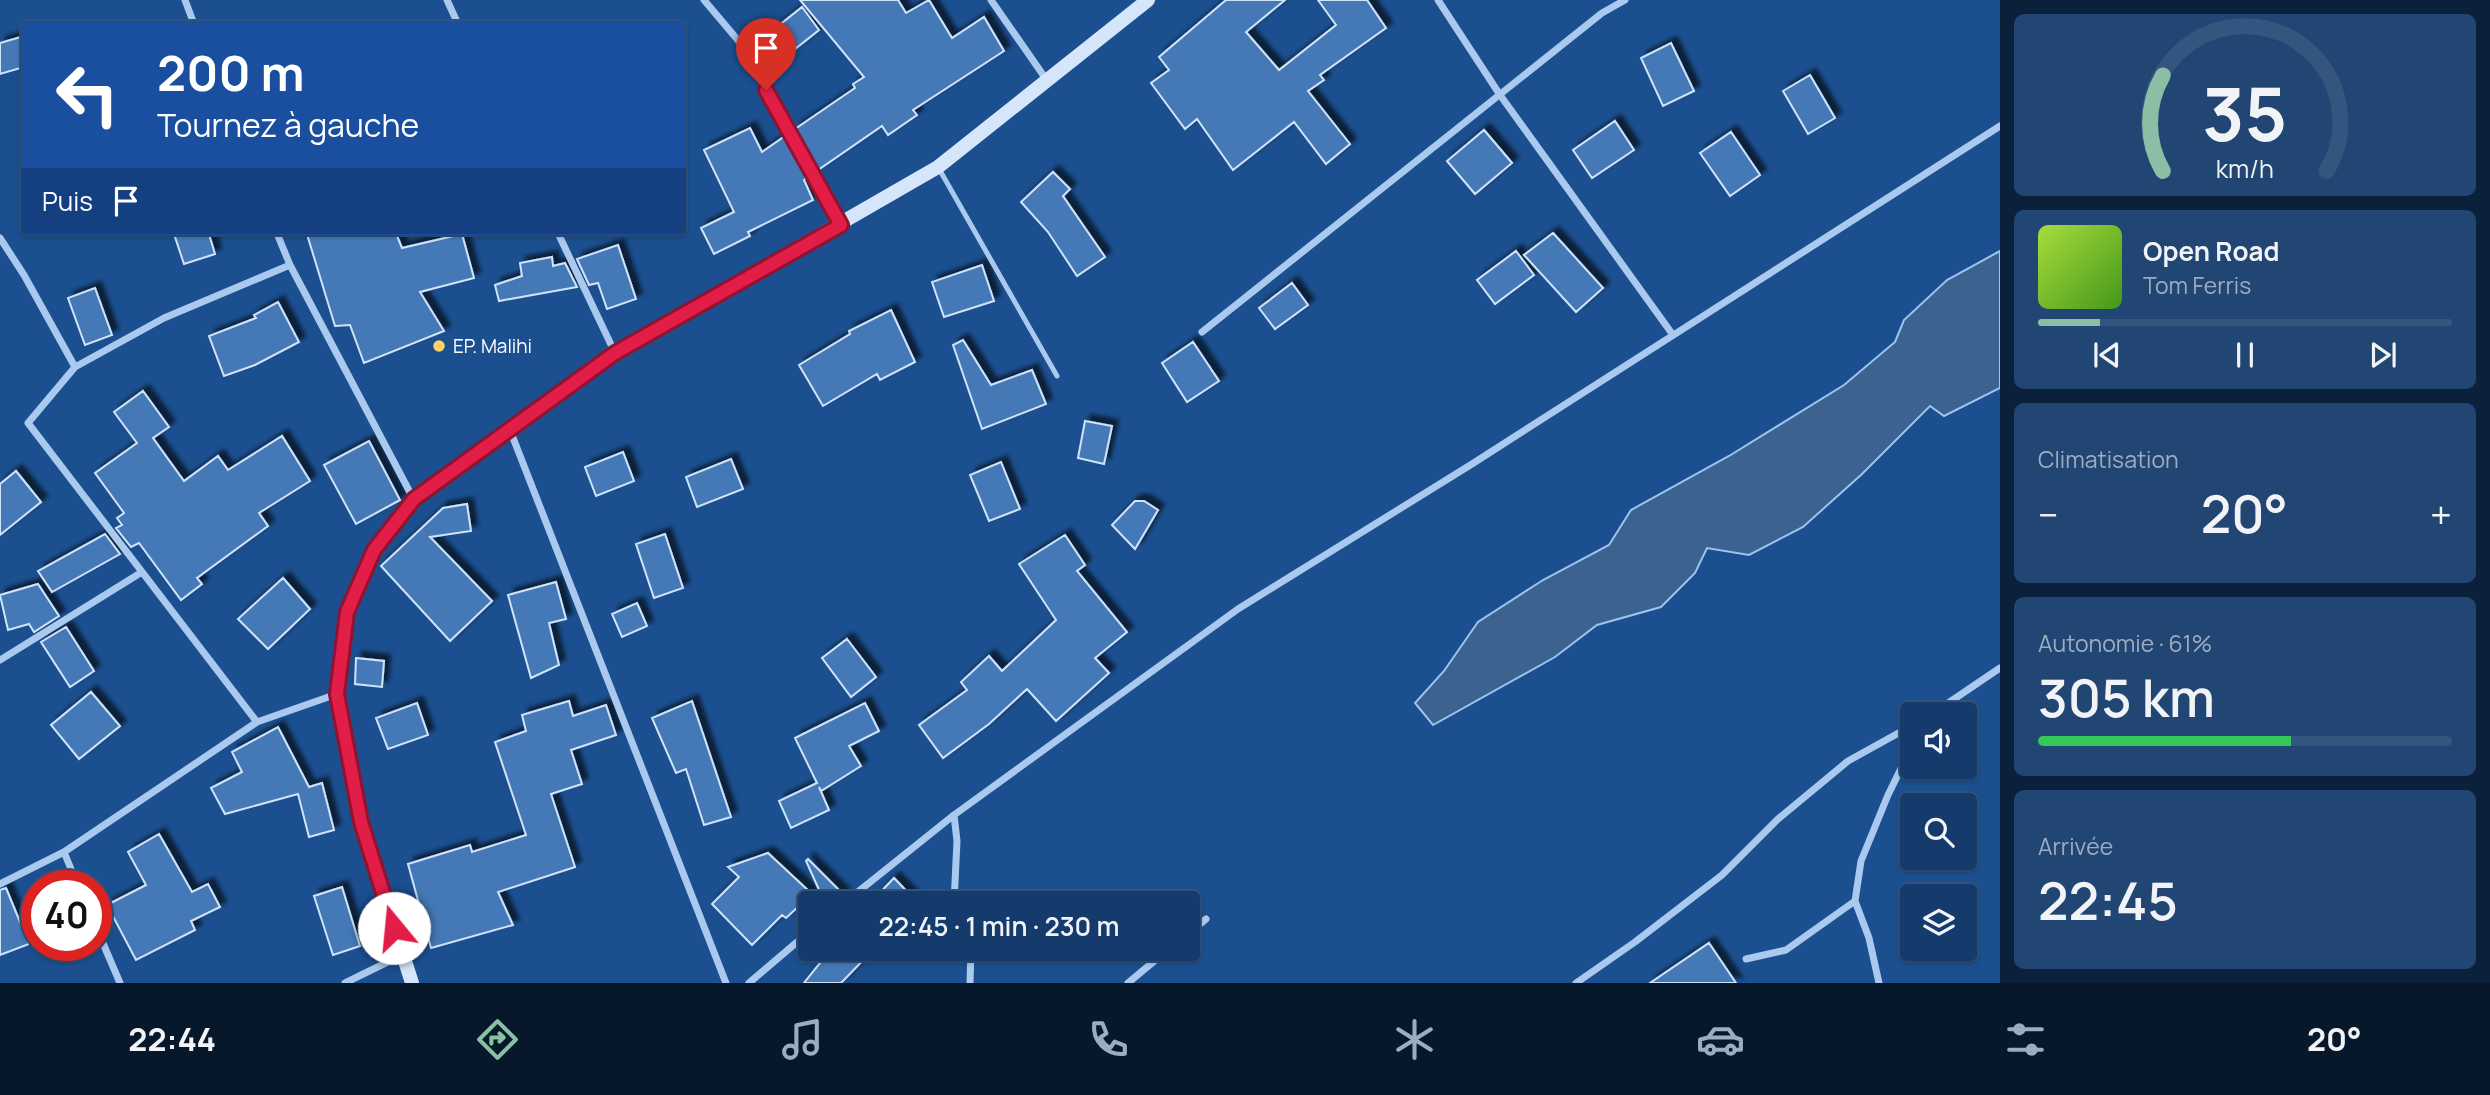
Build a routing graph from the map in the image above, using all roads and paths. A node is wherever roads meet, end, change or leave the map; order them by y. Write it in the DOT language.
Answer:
graph roads {
  1 [pos="184,0"];
  2 [pos="447,0"];
  3 [pos="704,0"];
  4 [pos="991,0"];
  5 [pos="1148,0"];
  6 [pos="1438,0"];
  7 [pos="1625,0"];
  8 [pos="193,21"];
  9 [pos="457,21"];
  10 [pos="1048,82"];
  11 [pos="1500,95"];
  12 [pos="2000,126"];
  13 [pos="938,167"];
  14 [pos="841,225"];
  15 [pos="278,235"];
  16 [pos="559,235"];
  17 [pos="0,238"];
  18 [pos="290,265"];
  19 [pos="1202,332"];
  20 [pos="1674,335"];
  21 [pos="615,353"];
  22 [pos="75,367"];
  23 [pos="1057,376"];
  24 [pos="510,430"];
  25 [pos="414,499"];
  26 [pos="142,572"];
  27 [pos="0,660"];
  28 [pos="2000,668"];
  29 [pos="337,694"];
  30 [pos="1950,702"];
  31 [pos="257,722"];
  32 [pos="1900,732"];
  33 [pos="1900,771"];
  34 [pos="954,815"];
  35 [pos="64,852"];
  36 [pos="71,870"];
  37 [pos="0,884"];
  38 [pos="859,891"];
  39 [pos="955,891"];
  40 [pos="1855,901"];
  41 [pos="1206,919"];
  42 [pos="1200,924"];
  43 [pos="798,941"];
  44 [pos="402,954"];
  45 [pos="1746,959"];
  46 [pos="111,961"];
  47 [pos="971,961"];
  48 [pos="1154,961"];
  49 [pos="120,983"];
  50 [pos="345,983"];
  51 [pos="412,983"];
  52 [pos="726,983"];
  53 [pos="749,983"];
  54 [pos="970,983"];
  55 [pos="1128,983"];
  56 [pos="1576,983"];
  57 [pos="1879,983"];
  1 -- 8 [label="street"];
  2 -- 9 [label="street"];
  3 -- 14 [label="street"];
  4 -- 10 [label="street"];
  5 -- 10 [label="street"];
  6 -- 11 [label="street"];
  7 -- 11 [label="street"];
  10 -- 13 [label="street"];
  11 -- 19 [label="street"];
  11 -- 20 [label="street"];
  12 -- 20 [label="street"];
  13 -- 14 [label="street"];
  13 -- 23 [label="lane"];
  14 -- 21 [label="street"];
  15 -- 18 [label="street"];
  16 -- 21 [label="street"];
  17 -- 22 [label="street"];
  18 -- 22 [label="street"];
  18 -- 25 [label="street"];
  20 -- 34 [label="street"];
  21 -- 24 [label="street"];
  22 -- 26 [label="street"];
  24 -- 25 [label="street"];
  24 -- 52 [label="street"];
  25 -- 29 [label="street"];
  26 -- 27 [label="street"];
  26 -- 31 [label="street"];
  28 -- 30 [label="street"];
  29 -- 31 [label="street"];
  29 -- 44 [label="street"];
  31 -- 35 [label="street"];
  32 -- 56 [label="street"];
  33 -- 40 [label="street"];
  34 -- 38 [label="street"];
  34 -- 39 [label="street"];
  35 -- 36 [label="street"];
  35 -- 37 [label="street"];
  40 -- 45 [label="street"];
  40 -- 57 [label="street"];
  41 -- 42 [label="street"];
  43 -- 53 [label="street"];
  44 -- 50 [label="street"];
  44 -- 51 [label="street"];
  46 -- 49 [label="street"];
  47 -- 54 [label="street"];
  48 -- 55 [label="street"];
}
